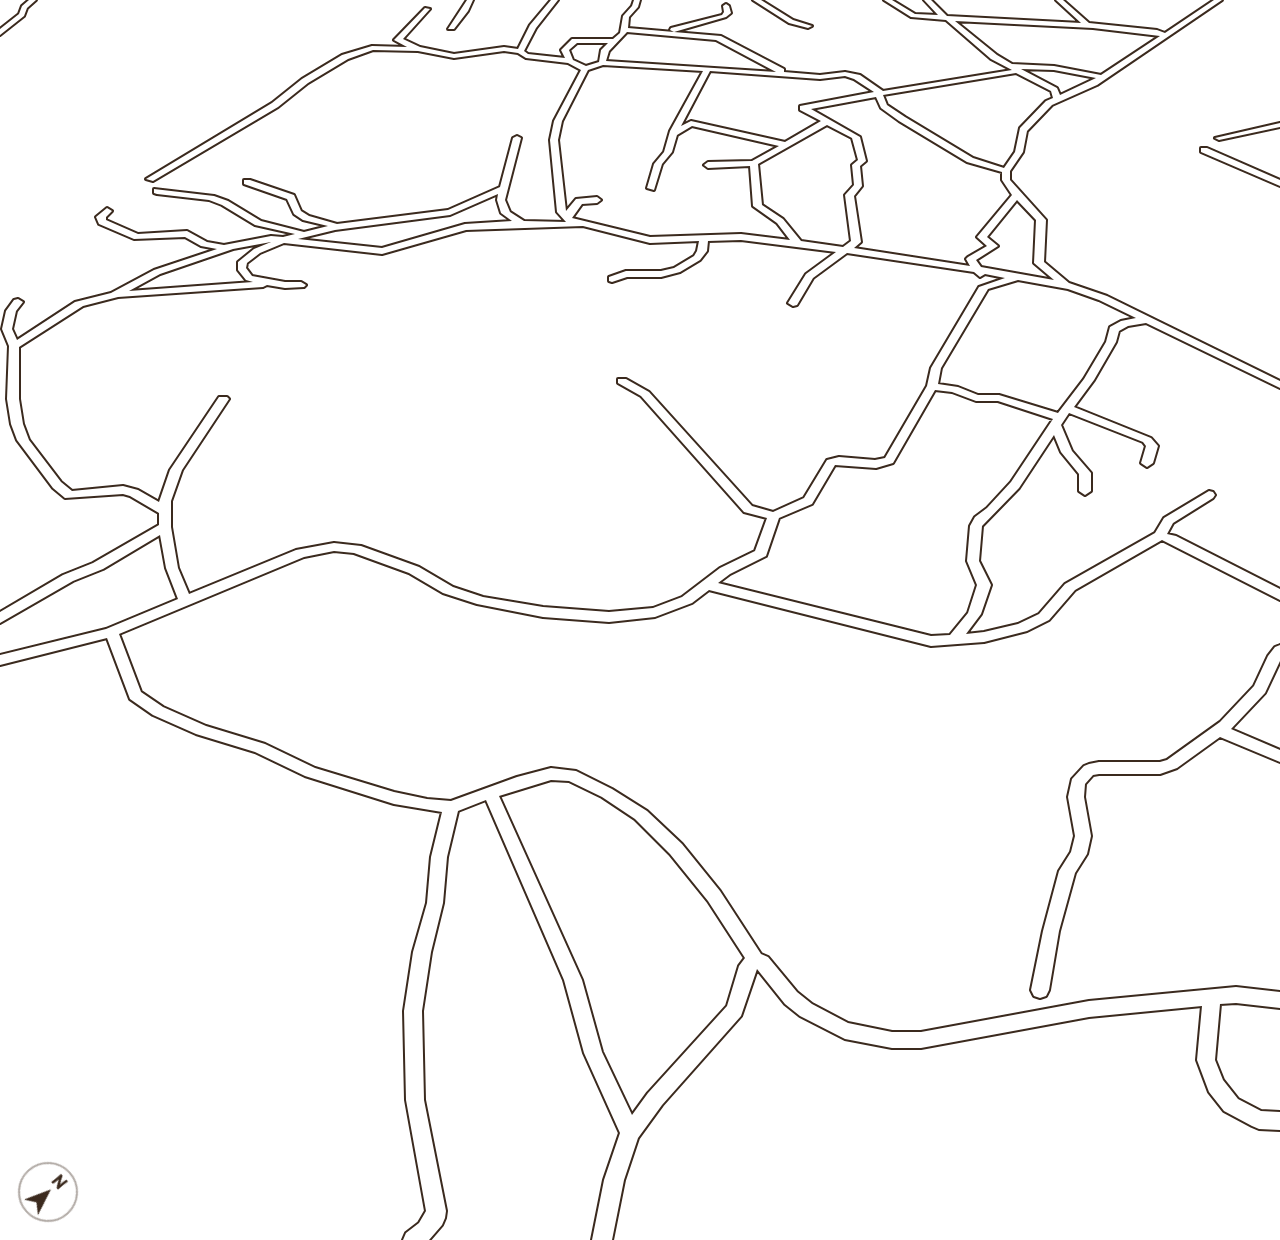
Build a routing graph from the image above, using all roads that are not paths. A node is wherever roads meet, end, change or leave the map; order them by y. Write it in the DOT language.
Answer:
graph roads {
  1 [pos="33,0"];
  2 [pos="470,0"];
  3 [pos="555,0"];
  4 [pos="637,0"];
  5 [pos="756,0"];
  6 [pos="887,0"];
  7 [pos="927,0"];
  8 [pos="1059,0"];
  9 [pos="1219,0"];
  10 [pos="726,6"];
  11 [pos="427,9"];
  12 [pos="946,18"];
  13 [pos="808,26"];
  14 [pos="1092,26"];
  15 [pos="451,27"];
  16 [pos="1177,29"];
  17 [pos="624,30"];
  18 [pos="1157,32"];
  19 [pos="0,33"];
  20 [pos="670,33"];
  21 [pos="1167,36"];
  22 [pos="616,41"];
  23 [pos="418,49"];
  24 [pos="520,51"];
  25 [pos="570,61"];
  26 [pos="602,63"];
  27 [pos="1008,66"];
  28 [pos="708,68"];
  29 [pos="585,69"];
  30 [pos="1016,71"];
  31 [pos="786,74"];
  32 [pos="1101,77"];
  33 [pos="877,93"];
  34 [pos="1057,98"];
  35 [pos="828,121"];
  36 [pos="1280,125"];
  37 [pos="673,134"];
  38 [pos="517,138"];
  39 [pos="1219,138"];
  40 [pos="787,145"];
  41 [pos="1204,150"];
  42 [pos="754,163"];
  43 [pos="708,165"];
  44 [pos="1006,171"];
  45 [pos="150,179"];
  46 [pos="247,182"];
  47 [pos="1280,183"];
  48 [pos="651,188"];
  49 [pos="503,189"];
  50 [pos="157,191"];
  51 [pos="1017,195"];
  52 [pos="597,200"];
  53 [pos="107,211"];
  54 [pos="567,219"];
  55 [pos="522,224"];
  56 [pos="584,224"];
  57 [pos="343,226"];
  58 [pos="305,234"];
  59 [pos="704,239"];
  60 [pos="284,240"];
  61 [pos="797,243"];
  62 [pos="232,247"];
  63 [pos="844,249"];
  64 [pos="1039,263"];
  65 [pos="977,269"];
  66 [pos="1014,278"];
  67 [pos="612,279"];
  68 [pos="1032,280"];
  69 [pos="268,283"];
  70 [pos="301,285"];
  71 [pos="1070,286"];
  72 [pos="981,291"];
  73 [pos="115,295"];
  74 [pos="18,302"];
  75 [pos="793,303"];
  76 [pos="1147,320"];
  77 [pos="14,346"];
  78 [pos="622,381"];
  79 [pos="1280,385"];
  80 [pos="932,386"];
  81 [pos="13,393"];
  82 [pos="0,399"];
  83 [pos="223,399"];
  84 [pos="1061,417"];
  85 [pos="1147,463"];
  86 [pos="1085,491"];
  87 [pos="1209,495"];
  88 [pos="165,511"];
  89 [pos="774,516"];
  90 [pos="165,527"];
  91 [pos="1160,536"];
  92 [pos="709,585"];
  93 [pos="1280,595"];
  94 [pos="185,601"];
  95 [pos="0,618"];
  96 [pos="111,632"];
  97 [pos="956,638"];
  98 [pos="1280,651"];
  99 [pos="0,660"];
  100 [pos="1218,730"];
  101 [pos="1280,756"];
  102 [pos="490,792"];
  103 [pos="451,807"];
  104 [pos="755,960"];
  105 [pos="1040,990"];
  106 [pos="1212,998"];
  107 [pos="1280,1000"];
  108 [pos="1280,1122"];
  109 [pos="630,1133"];
  110 [pos="413,1240"];
  111 [pos="602,1240"];
  1 -- 19 [label="street"];
  2 -- 15 [label="street"];
  3 -- 24 [label="street"];
  4 -- 17 [label="street"];
  5 -- 13 [label="street"];
  6 -- 12 [label="street"];
  7 -- 12 [label="street"];
  8 -- 14 [label="street"];
  9 -- 16 [label="street"];
  10 -- 20 [label="street"];
  11 -- 23 [label="street"];
  12 -- 14 [label="street"];
  12 -- 27 [label="street"];
  14 -- 18 [label="street"];
  16 -- 18 [label="street"];
  16 -- 21 [label="street"];
  17 -- 20 [label="street"];
  17 -- 22 [label="street"];
  18 -- 21 [label="street"];
  20 -- 31 [label="street"];
  21 -- 32 [label="street"];
  22 -- 25 [label="street"];
  22 -- 26 [label="street"];
  23 -- 24 [label="street"];
  23 -- 45 [label="street"];
  24 -- 25 [label="street"];
  25 -- 29 [label="street"];
  26 -- 28 [label="street"];
  26 -- 29 [label="street"];
  27 -- 30 [label="street"];
  27 -- 32 [label="street"];
  28 -- 31 [label="street"];
  28 -- 37 [label="street"];
  29 -- 54 [label="street"];
  30 -- 33 [label="street"];
  30 -- 34 [label="street"];
  31 -- 33 [label="street"];
  32 -- 34 [label="street"];
  33 -- 35 [label="street"];
  33 -- 44 [label="street"];
  34 -- 44 [label="street"];
  35 -- 40 [label="street"];
  35 -- 63 [label="street"];
  36 -- 39 [label="street"];
  37 -- 40 [label="street"];
  37 -- 48 [label="street"];
  38 -- 49 [label="street"];
  40 -- 42 [label="street"];
  41 -- 47 [label="street"];
  42 -- 43 [label="street"];
  42 -- 61 [label="street"];
  44 -- 51 [label="street"];
  46 -- 57 [label="street"];
  49 -- 55 [label="street"];
  49 -- 57 [label="street"];
  50 -- 58 [label="street"];
  51 -- 64 [label="street"];
  51 -- 65 [label="street"];
  52 -- 54 [label="street"];
  53 -- 62 [label="street"];
  54 -- 56 [label="street"];
  55 -- 56 [label="street"];
  55 -- 60 [label="street"];
  56 -- 59 [label="street"];
  57 -- 58 [label="street"];
  58 -- 60 [label="street"];
  59 -- 61 [label="street"];
  59 -- 67 [label="street"];
  60 -- 62 [label="street"];
  60 -- 69 [label="street"];
  61 -- 63 [label="street"];
  62 -- 73 [label="street"];
  63 -- 65 [label="street"];
  63 -- 75 [label="street"];
  64 -- 68 [label="street"];
  64 -- 71 [label="street"];
  65 -- 66 [label="street"];
  65 -- 72 [label="street"];
  66 -- 68 [label="street"];
  66 -- 72 [label="street"];
  68 -- 71 [label="street"];
  69 -- 70 [label="street"];
  69 -- 73 [label="street"];
  71 -- 76 [label="street"];
  72 -- 80 [label="street"];
  73 -- 77 [label="street"];
  74 -- 77 [label="street"];
  76 -- 79 [label="street"];
  76 -- 84 [label="street"];
  77 -- 81 [label="street"];
  78 -- 89 [label="street"];
  80 -- 84 [label="street"];
  80 -- 89 [label="street"];
  81 -- 82 [label="street"];
  81 -- 88 [label="street"];
  83 -- 88 [label="street"];
  84 -- 85 [label="street"];
  84 -- 86 [label="street"];
  84 -- 97 [label="street"];
  87 -- 91 [label="street"];
  88 -- 90 [label="street"];
  89 -- 92 [label="street"];
  90 -- 94 [label="street"];
  90 -- 95 [label="street"];
  91 -- 93 [label="street"];
  91 -- 97 [label="street"];
  92 -- 94 [label="street"];
  92 -- 97 [label="street"];
  94 -- 96 [label="street"];
  96 -- 99 [label="street"];
  96 -- 103 [label="street"];
  98 -- 100 [label="street"];
  100 -- 101 [label="street"];
  100 -- 105 [label="street"];
  102 -- 103 [label="street"];
  102 -- 104 [label="street"];
  102 -- 109 [label="street"];
  103 -- 110 [label="street"];
  104 -- 106 [label="street"];
  104 -- 109 [label="street"];
  106 -- 107 [label="street"];
  106 -- 108 [label="street"];
  109 -- 111 [label="street"];
}
